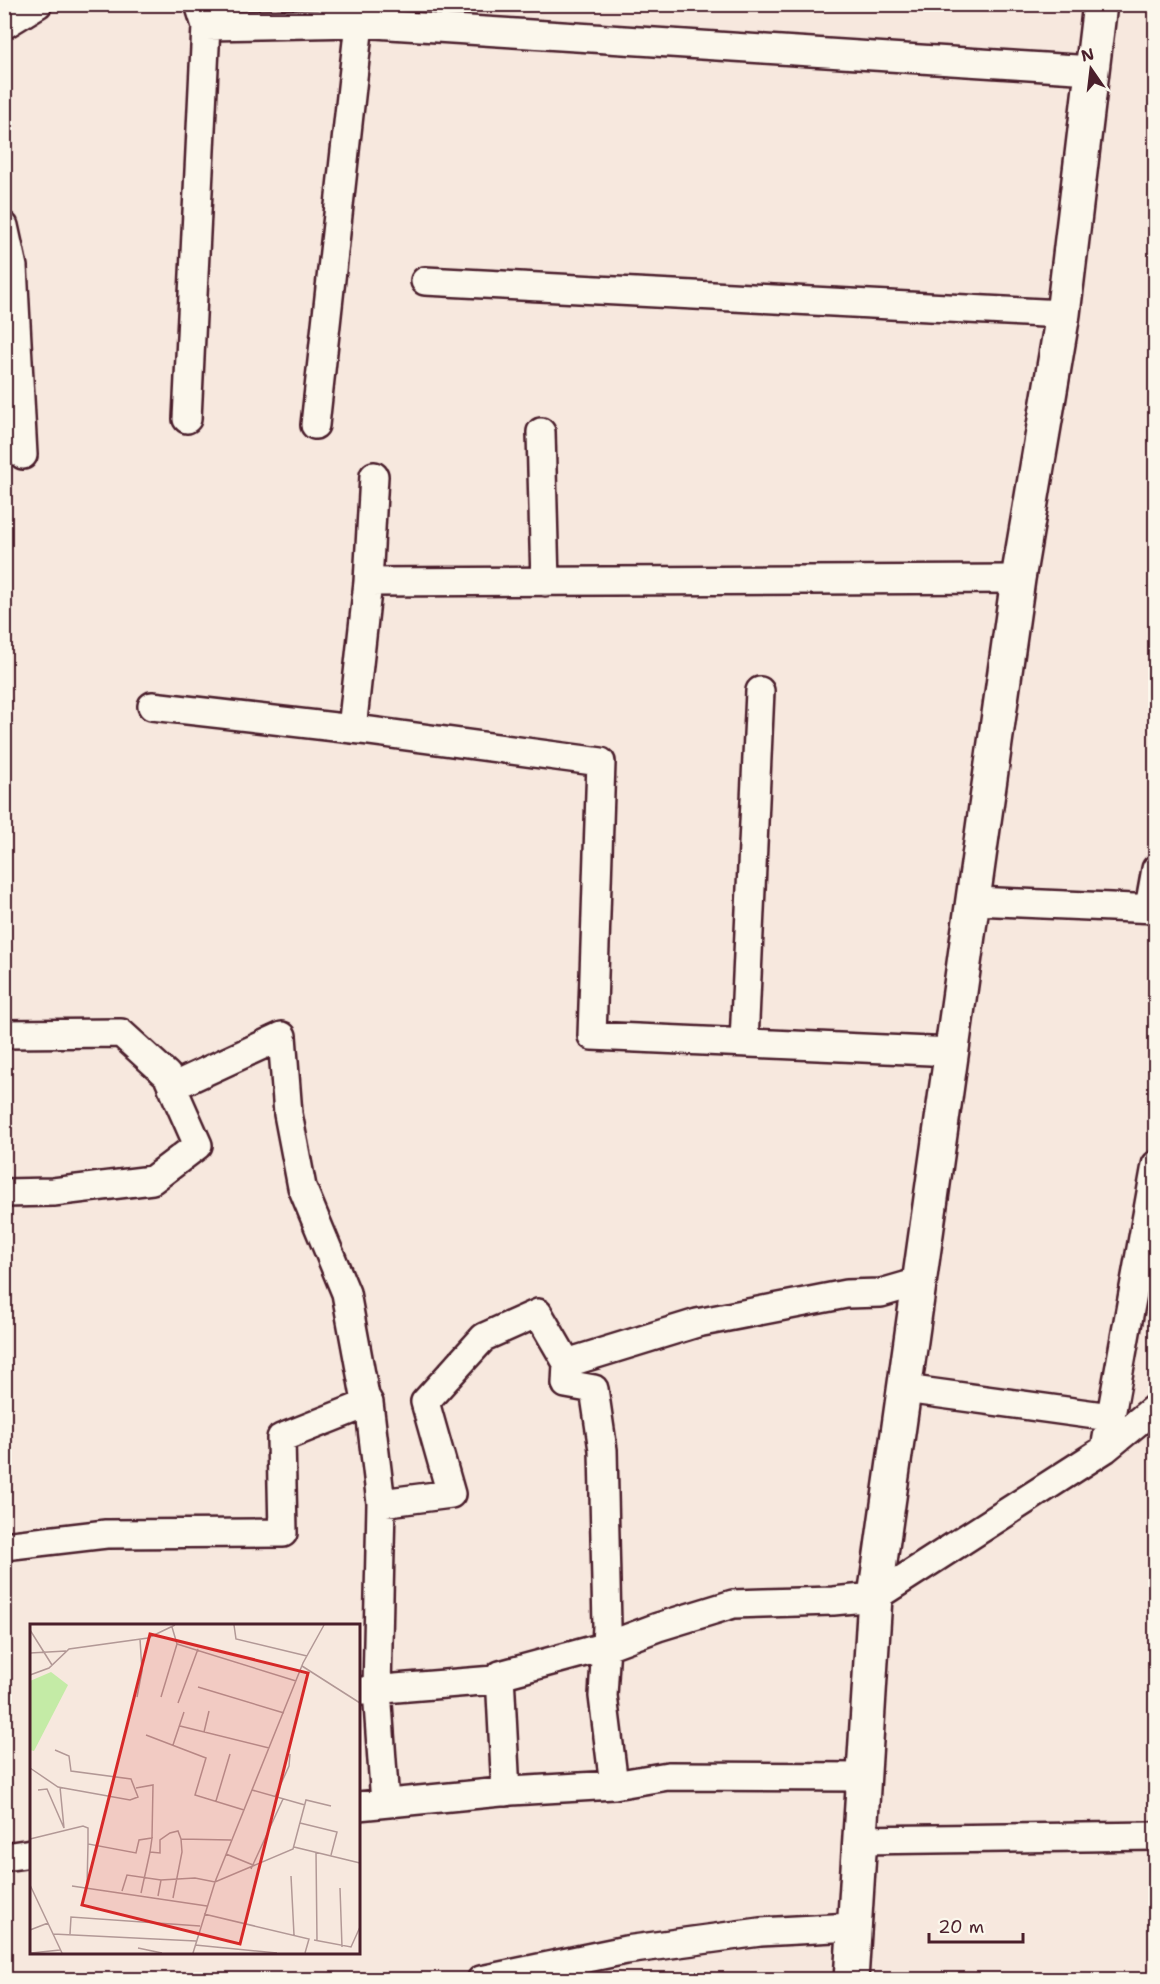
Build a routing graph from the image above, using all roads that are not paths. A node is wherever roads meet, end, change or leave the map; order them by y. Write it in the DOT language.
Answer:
graph roads {
  1 [pos="38,4"];
  2 [pos="1100,4"];
  3 [pos="203,15"];
  4 [pos="359,23"];
  5 [pos="4,25"];
  6 [pos="1092,70"];
  7 [pos="4,226"];
  8 [pos="425,280"];
  9 [pos="1063,314"];
  10 [pos="187,419"];
  11 [pos="315,425"];
  12 [pos="541,432"];
  13 [pos="23,455"];
  14 [pos="374,476"];
  15 [pos="1018,579"];
  16 [pos="368,582"];
  17 [pos="545,582"];
  18 [pos="760,691"];
  19 [pos="152,706"];
  20 [pos="352,729"];
  21 [pos="1155,869"];
  22 [pos="975,901"];
  23 [pos="1152,909"];
  24 [pos="4,1034"];
  25 [pos="744,1042"];
  26 [pos="953,1052"];
  27 [pos="172,1087"];
  28 [pos="1155,1165"];
  29 [pos="4,1193"];
  30 [pos="919,1282"];
  31 [pos="567,1363"];
  32 [pos="905,1389"];
  33 [pos="369,1403"];
  34 [pos="1155,1407"];
  35 [pos="1110,1417"];
  36 [pos="1105,1449"];
  37 [pos="381,1503"];
  38 [pos="4,1546"];
  39 [pos="875,1597"];
  40 [pos="607,1646"];
  41 [pos="500,1675"];
  42 [pos="368,1690"];
  43 [pos="863,1777"];
  44 [pos="614,1785"];
  45 [pos="506,1791"];
  46 [pos="385,1803"];
  47 [pos="360,1806"];
  48 [pos="1155,1836"];
  49 [pos="859,1840"];
  50 [pos="30,1853"];
  51 [pos="5,1856"];
  52 [pos="852,1927"];
  53 [pos="481,1980"];
  54 [pos="850,1980"];
  1 -- 5 [label="street"];
  2 -- 6 [label="street"];
  3 -- 4 [label="street"];
  3 -- 10 [label="street"];
  4 -- 6 [label="street"];
  4 -- 11 [label="street"];
  6 -- 9 [label="street"];
  7 -- 13 [label="street"];
  8 -- 9 [label="street"];
  9 -- 15 [label="street"];
  12 -- 17 [label="street"];
  14 -- 16 [label="street"];
  15 -- 17 [label="street"];
  15 -- 22 [label="street"];
  16 -- 17 [label="street"];
  16 -- 20 [label="street"];
  18 -- 25 [label="street"];
  19 -- 20 [label="street"];
  20 -- 25 [label="street"];
  21 -- 23 [label="street"];
  22 -- 23 [label="street"];
  22 -- 26 [label="street"];
  24 -- 27 [label="street"];
  25 -- 26 [label="street"];
  26 -- 30 [label="street"];
  27 -- 29 [label="street"];
  27 -- 33 [label="street"];
  28 -- 35 [label="street"];
  30 -- 31 [label="street"];
  30 -- 32 [label="street"];
  31 -- 37 [label="street"];
  31 -- 40 [label="street"];
  32 -- 35 [label="street"];
  32 -- 39 [label="street"];
  33 -- 37 [label="street"];
  33 -- 38 [label="street"];
  34 -- 36 [label="street"];
  35 -- 36 [label="street"];
  36 -- 39 [label="street"];
  37 -- 42 [label="street"];
  39 -- 40 [label="street"];
  39 -- 43 [label="street"];
  40 -- 41 [label="street"];
  40 -- 44 [label="street"];
  41 -- 42 [label="street"];
  41 -- 45 [label="street"];
  42 -- 46 [label="street"];
  43 -- 44 [label="street"];
  43 -- 49 [label="street"];
  44 -- 45 [label="street"];
  45 -- 46 [label="street"];
  46 -- 47 [label="street"];
  48 -- 49 [label="street"];
  49 -- 52 [label="street"];
  50 -- 51 [label="street"];
  52 -- 53 [label="street"];
  52 -- 54 [label="street"];
}
